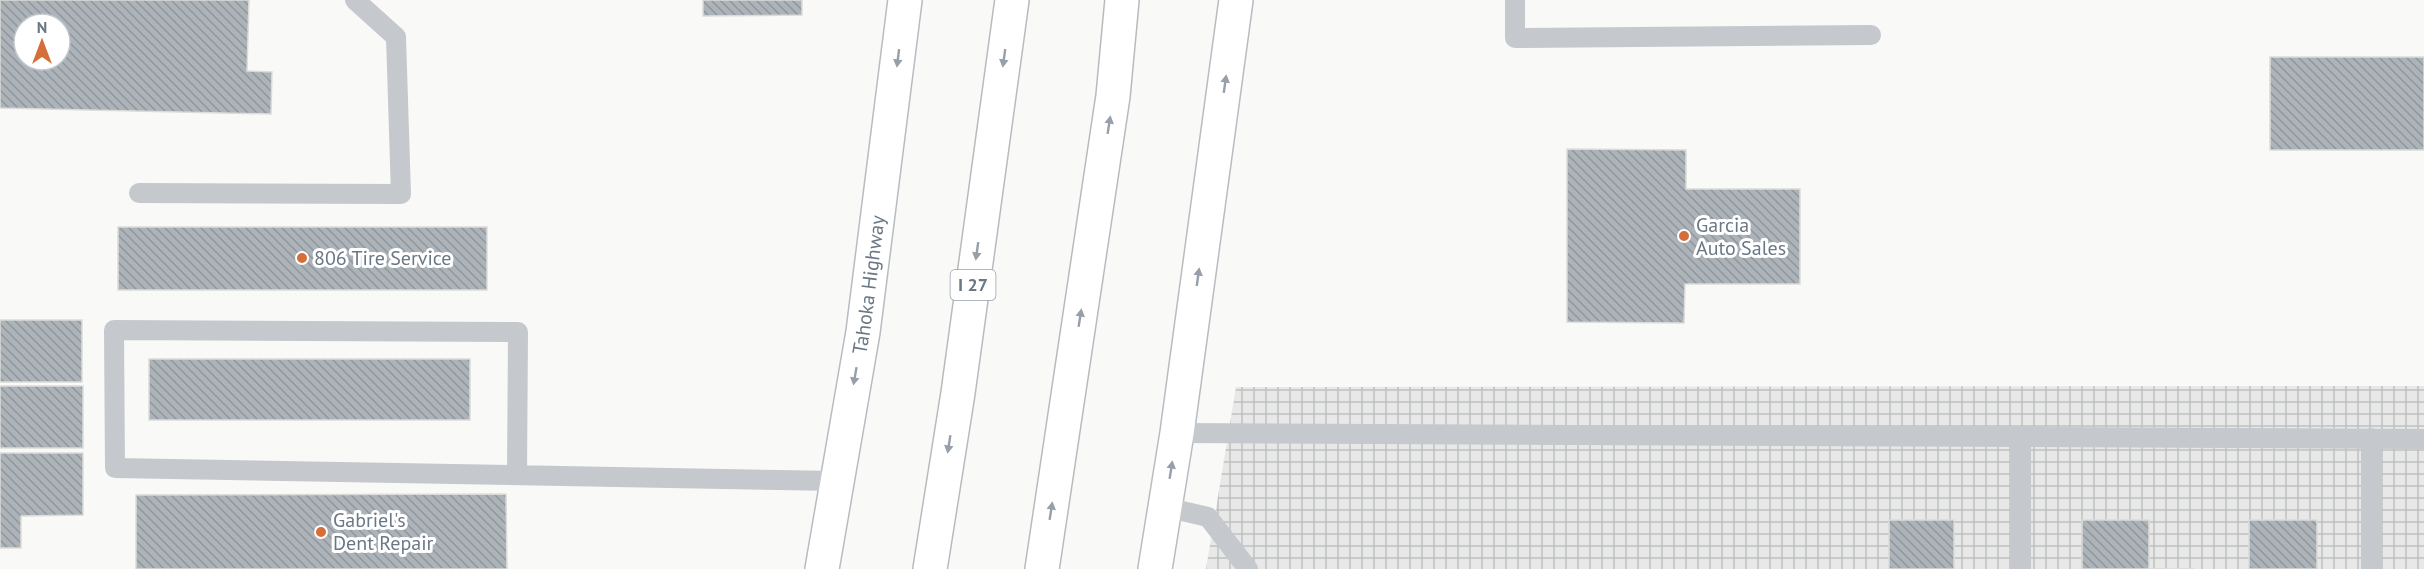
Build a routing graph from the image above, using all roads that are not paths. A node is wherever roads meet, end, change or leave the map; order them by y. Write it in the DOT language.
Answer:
graph roads {
  1 [pos="355,0"];
  2 [pos="905,0"];
  3 [pos="1012,0"];
  4 [pos="1122,0"];
  5 [pos="1236,0"];
  6 [pos="1515,0"];
  7 [pos="1870,35"];
  8 [pos="139,193"];
  9 [pos="1177,433"];
  10 [pos="2021,437"];
  11 [pos="2371,438"];
  12 [pos="2424,439"];
  13 [pos="517,475"];
  14 [pos="838,481"];
  15 [pos="1165,507"];
  16 [pos="822,569"];
  17 [pos="930,569"];
  18 [pos="1042,569"];
  19 [pos="1155,569"];
  20 [pos="1248,569"];
  21 [pos="2021,569"];
  22 [pos="2371,569"];
  1 -- 8 [label="lane"];
  2 -- 14 [label="main road, Tahoka Highway, one-way"];
  3 -- 17 [label="main road, I 27, one-way"];
  18 -- 4 [label="main road, one-way"];
  9 -- 5 [label="main road, one-way"];
  6 -- 7 [label="lane"];
  9 -- 10 [label="lane"];
  15 -- 9 [label="main road, one-way"];
  10 -- 11 [label="lane"];
  10 -- 21 [label="lane"];
  11 -- 12 [label="lane"];
  11 -- 22 [label="lane"];
  13 -- 13 [label="lane"];
  13 -- 14 [label="lane"];
  14 -- 16 [label="main road, Tahoka Highway"];
  15 -- 19 [label="main road"];
  15 -- 20 [label="lane"];
}
